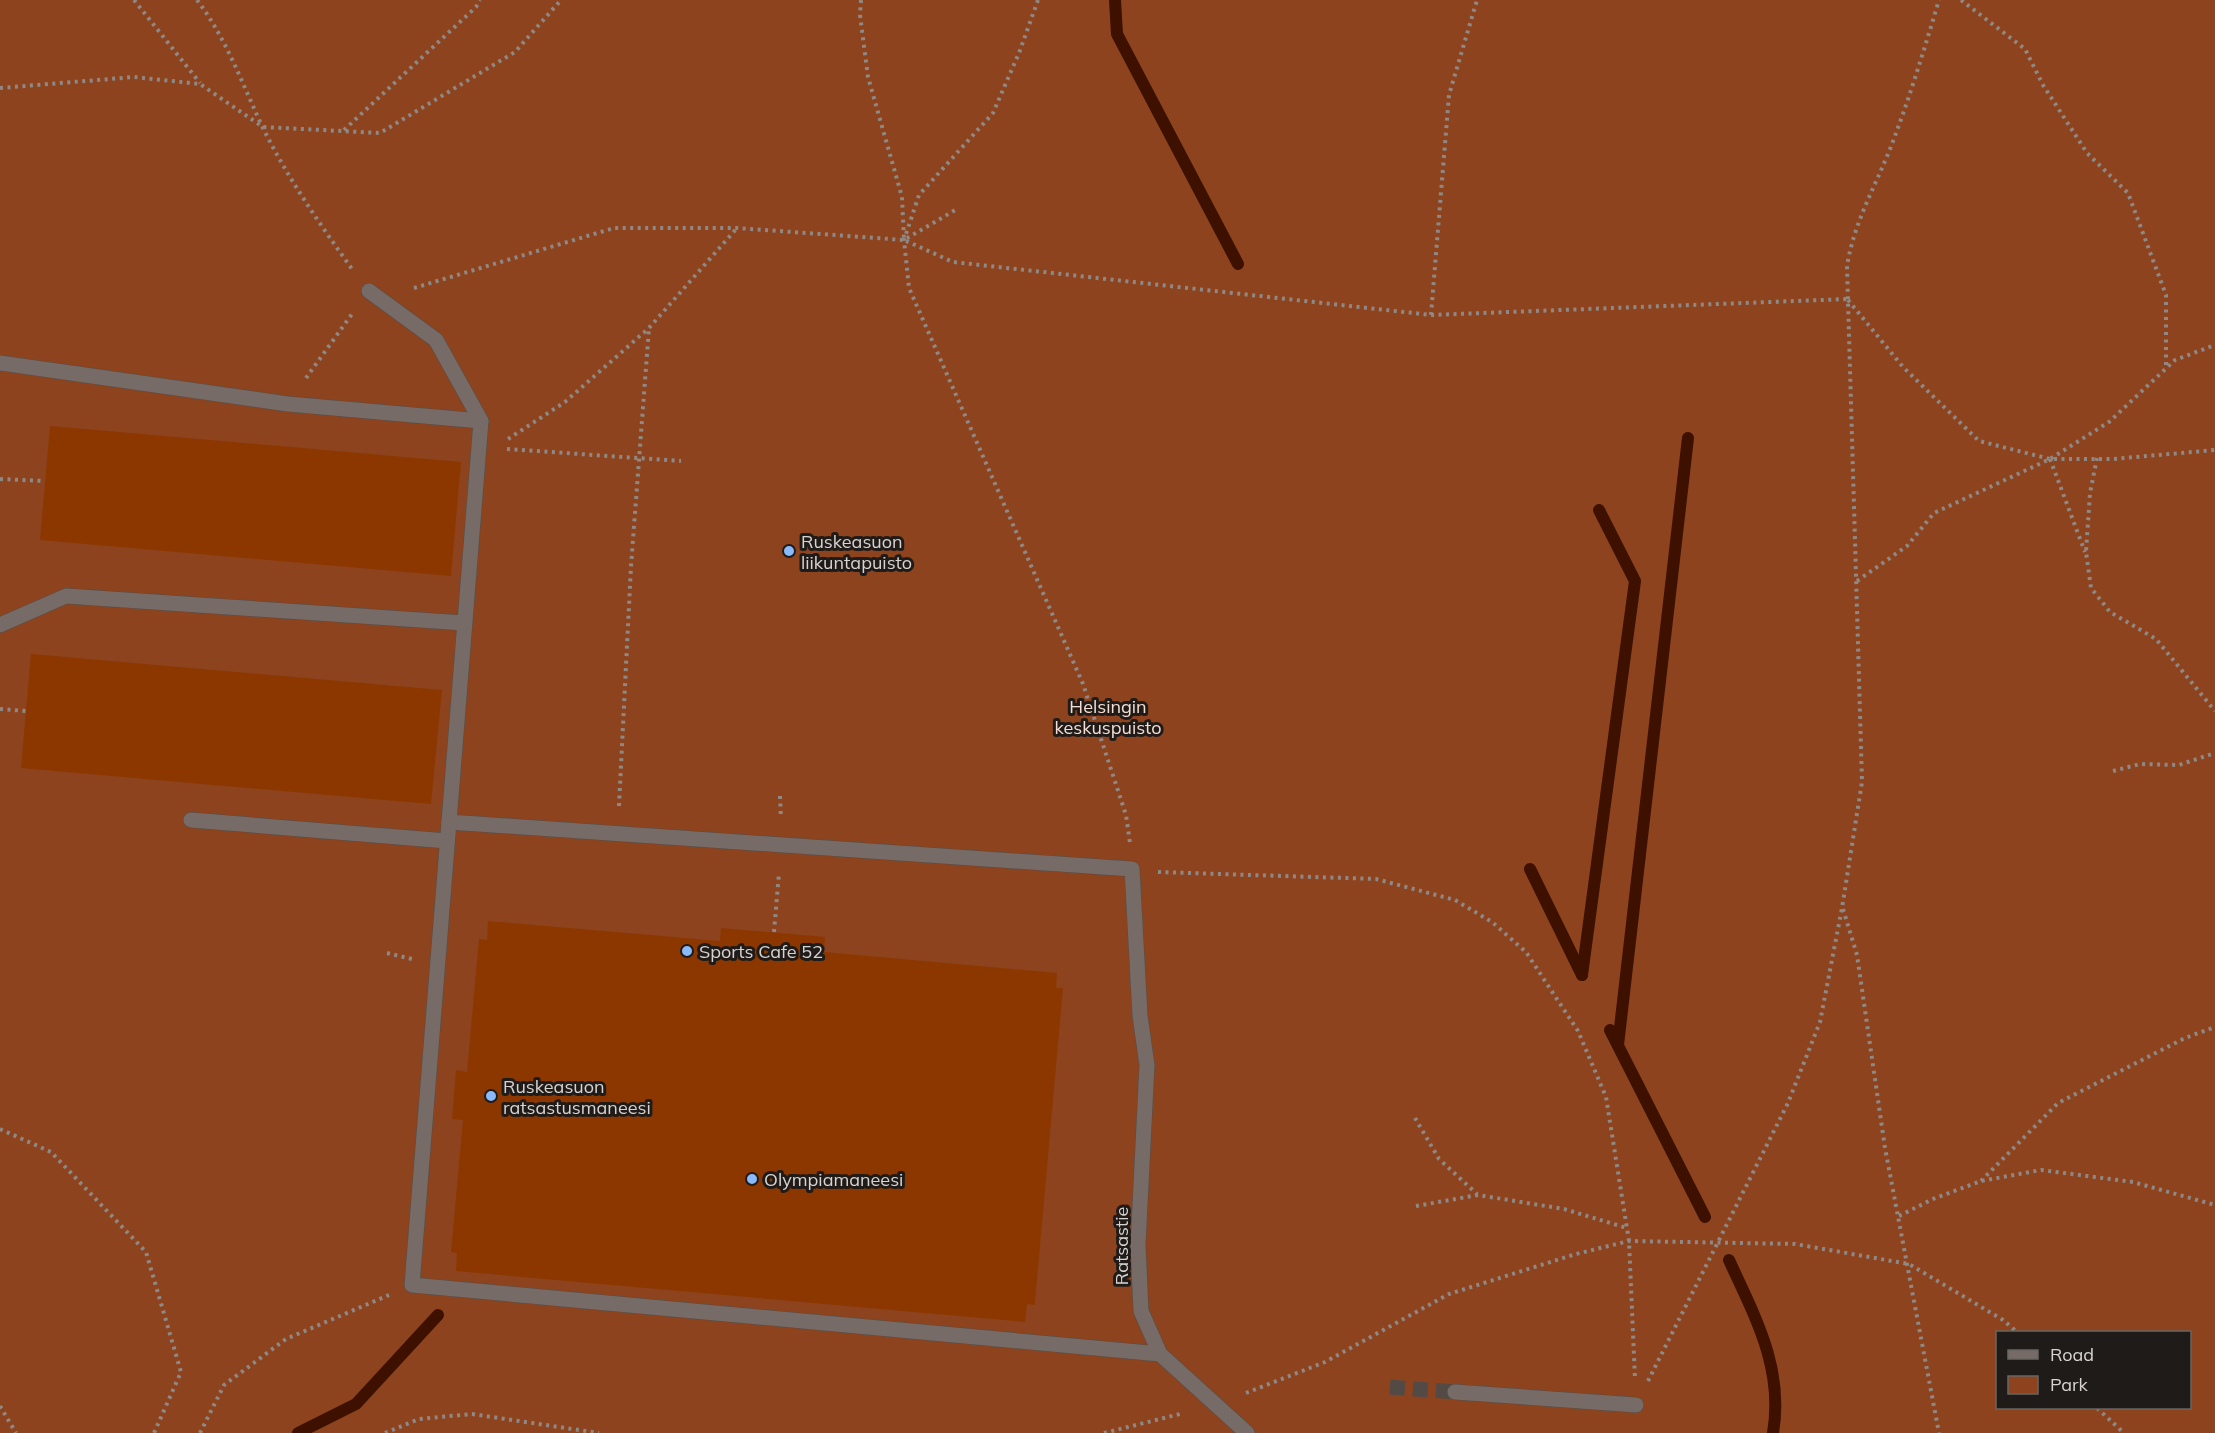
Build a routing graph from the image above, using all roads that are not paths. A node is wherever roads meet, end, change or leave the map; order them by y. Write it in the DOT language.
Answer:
graph roads {
  1 [pos="369,291"];
  2 [pos="0,363"];
  3 [pos="481,421"];
  4 [pos="464,623"];
  5 [pos="0,625"];
  6 [pos="191,819"];
  7 [pos="449,822"];
  8 [pos="447,841"];
  9 [pos="1160,1354"];
  10 [pos="1455,1392"];
  11 [pos="1636,1406"];
  12 [pos="1247,1433"];
  1 -- 3 [label="street"];
  2 -- 3 [label="street"];
  3 -- 4 [label="street"];
  4 -- 5 [label="street"];
  4 -- 7 [label="street"];
  6 -- 8 [label="street"];
  7 -- 8 [label="street"];
  7 -- 9 [label="street, Ratsastie"];
  8 -- 9 [label="street"];
  9 -- 12 [label="street, Ratsastie"];
  10 -- 11 [label="street"];
}
